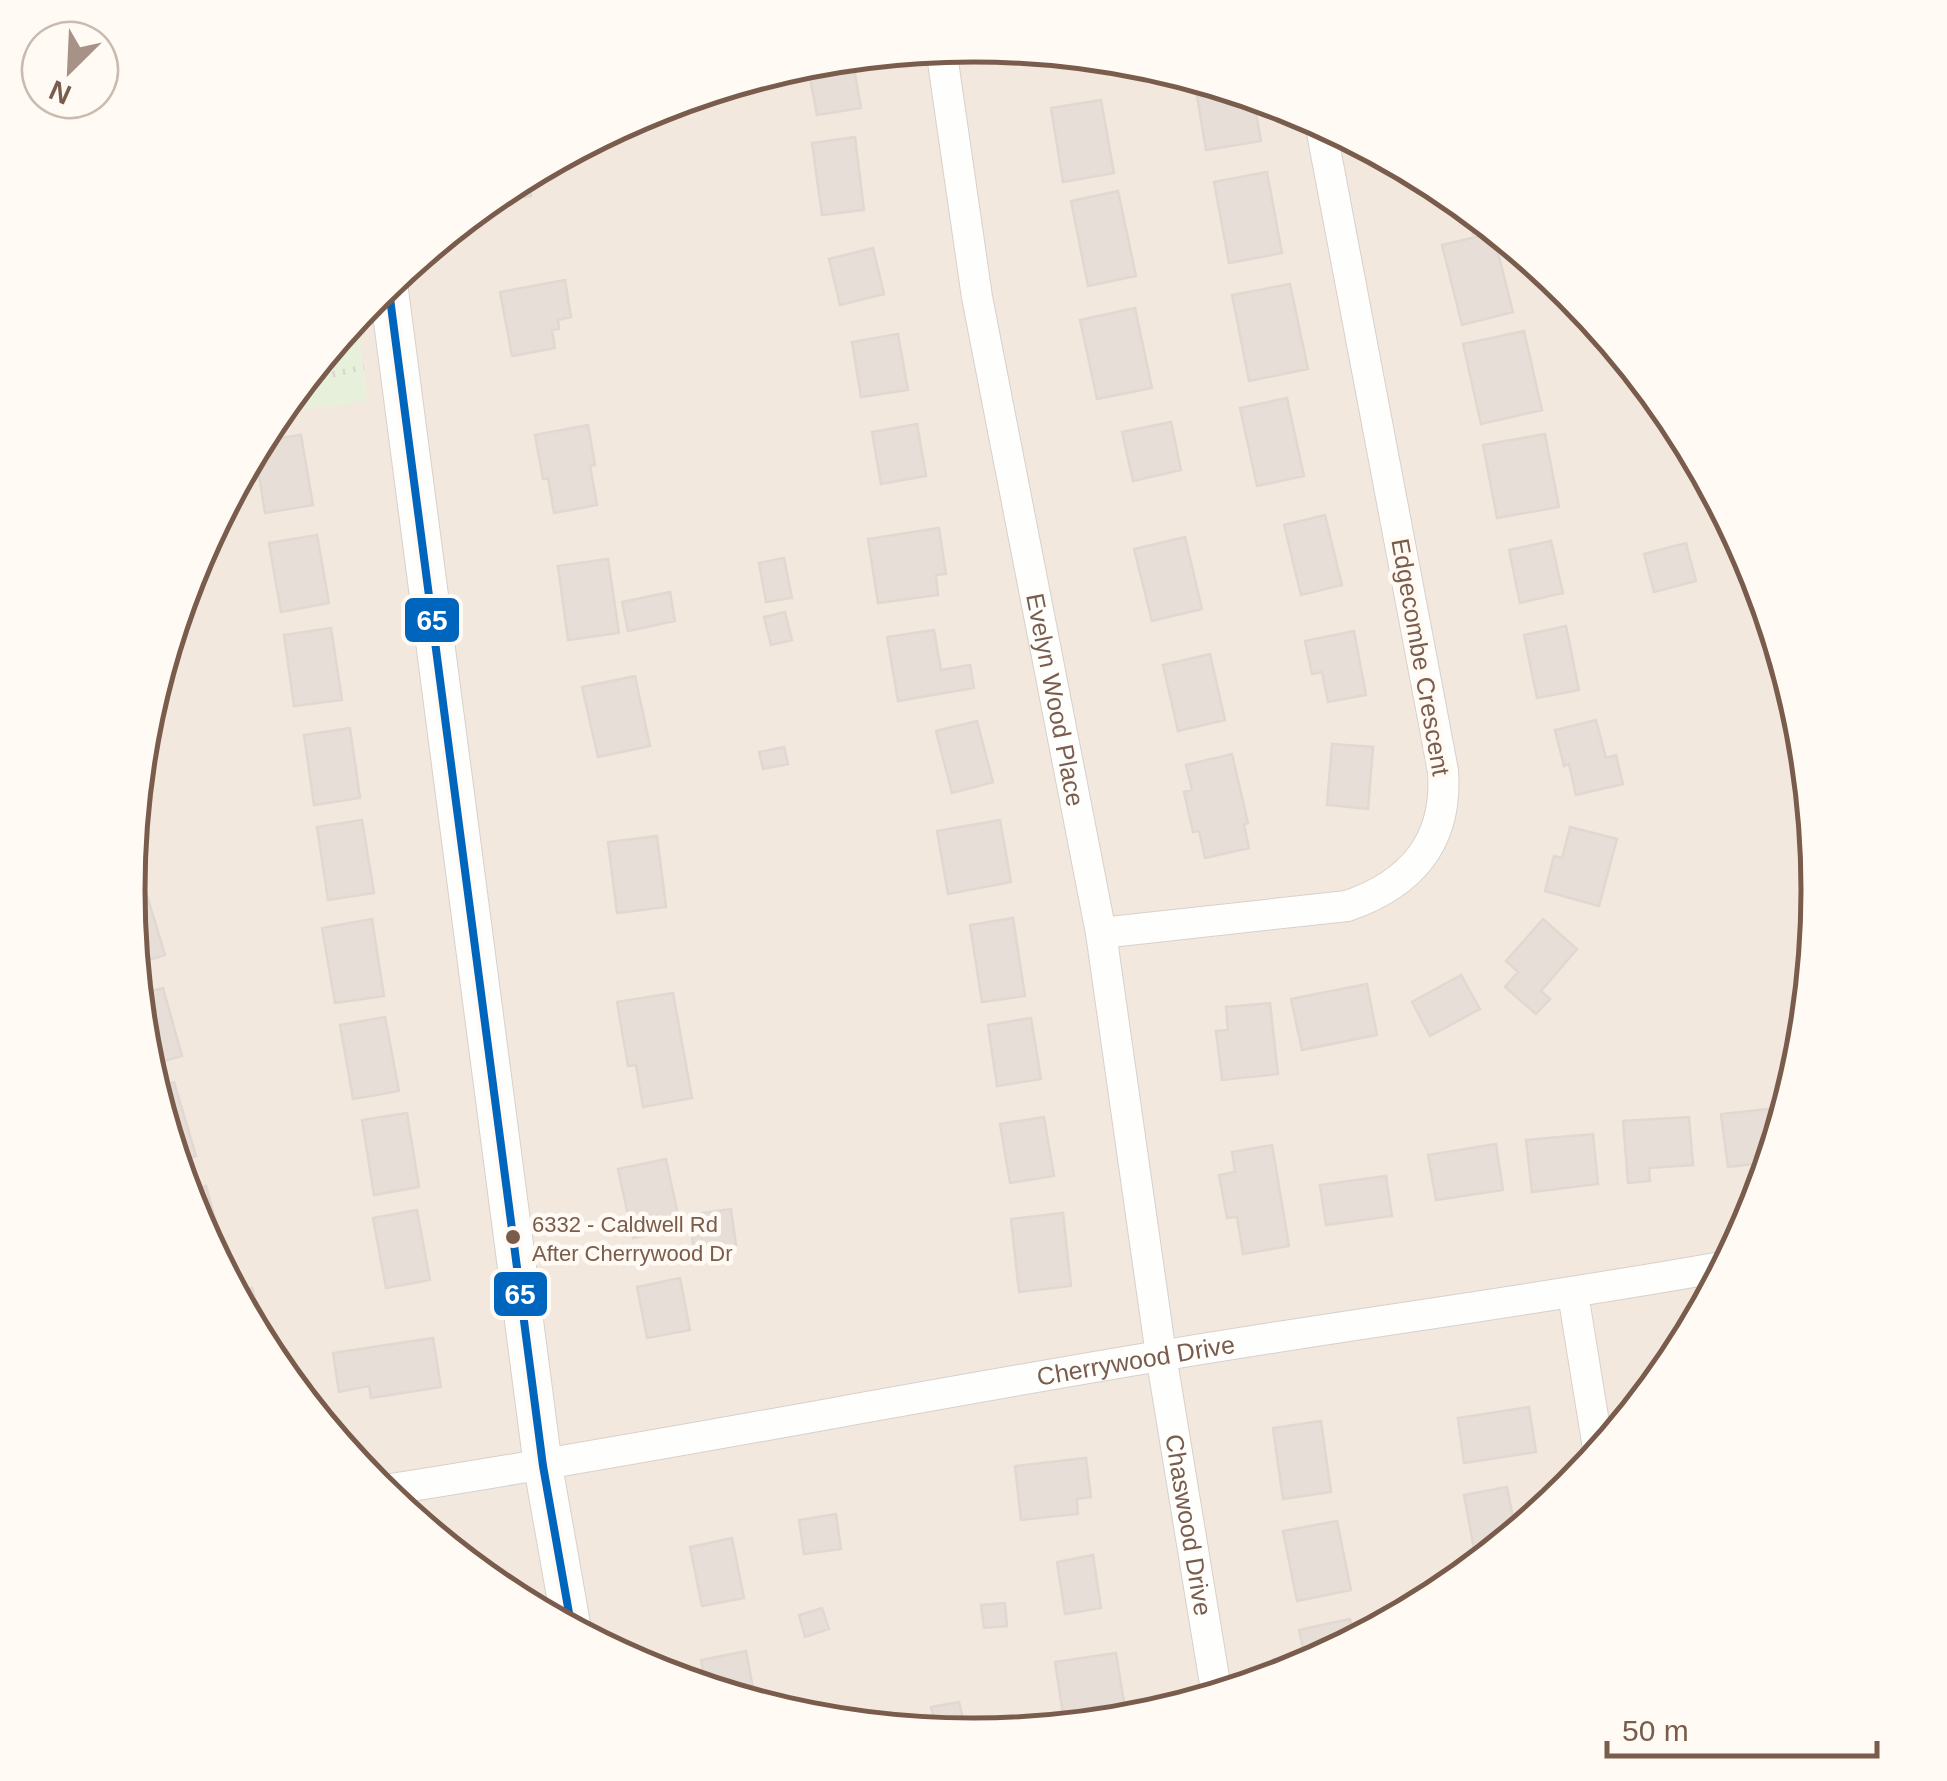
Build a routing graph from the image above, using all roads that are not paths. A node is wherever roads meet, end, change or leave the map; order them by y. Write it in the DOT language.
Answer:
graph roads {
  1 [pos="943,63"];
  2 [pos="1324,141"];
  3 [pos="391,303"];
  4 [pos="1101,933"];
  5 [pos="1710,1269"];
  6 [pos="1572,1294"];
  7 [pos="1161,1355"];
  8 [pos="1597,1435"];
  9 [pos="544,1466"];
  10 [pos="401,1488"];
  11 [pos="569,1613"];
  12 [pos="1215,1682"];
  1 -- 4 [label="street, Evelyn Wood Place"];
  2 -- 4 [label="street, Edgecombe Crescent"];
  3 -- 9 [label="street"];
  4 -- 7 [label="street, Evelyn Wood Place"];
  5 -- 6 [label="street, Cherrywood Drive"];
  6 -- 7 [label="street, Cherrywood Drive"];
  6 -- 8 [label="street"];
  7 -- 9 [label="street, Cherrywood Drive"];
  7 -- 12 [label="street, Chaswood Drive"];
  9 -- 10 [label="street, Cherrywood Drive"];
  9 -- 11 [label="street"];
}
